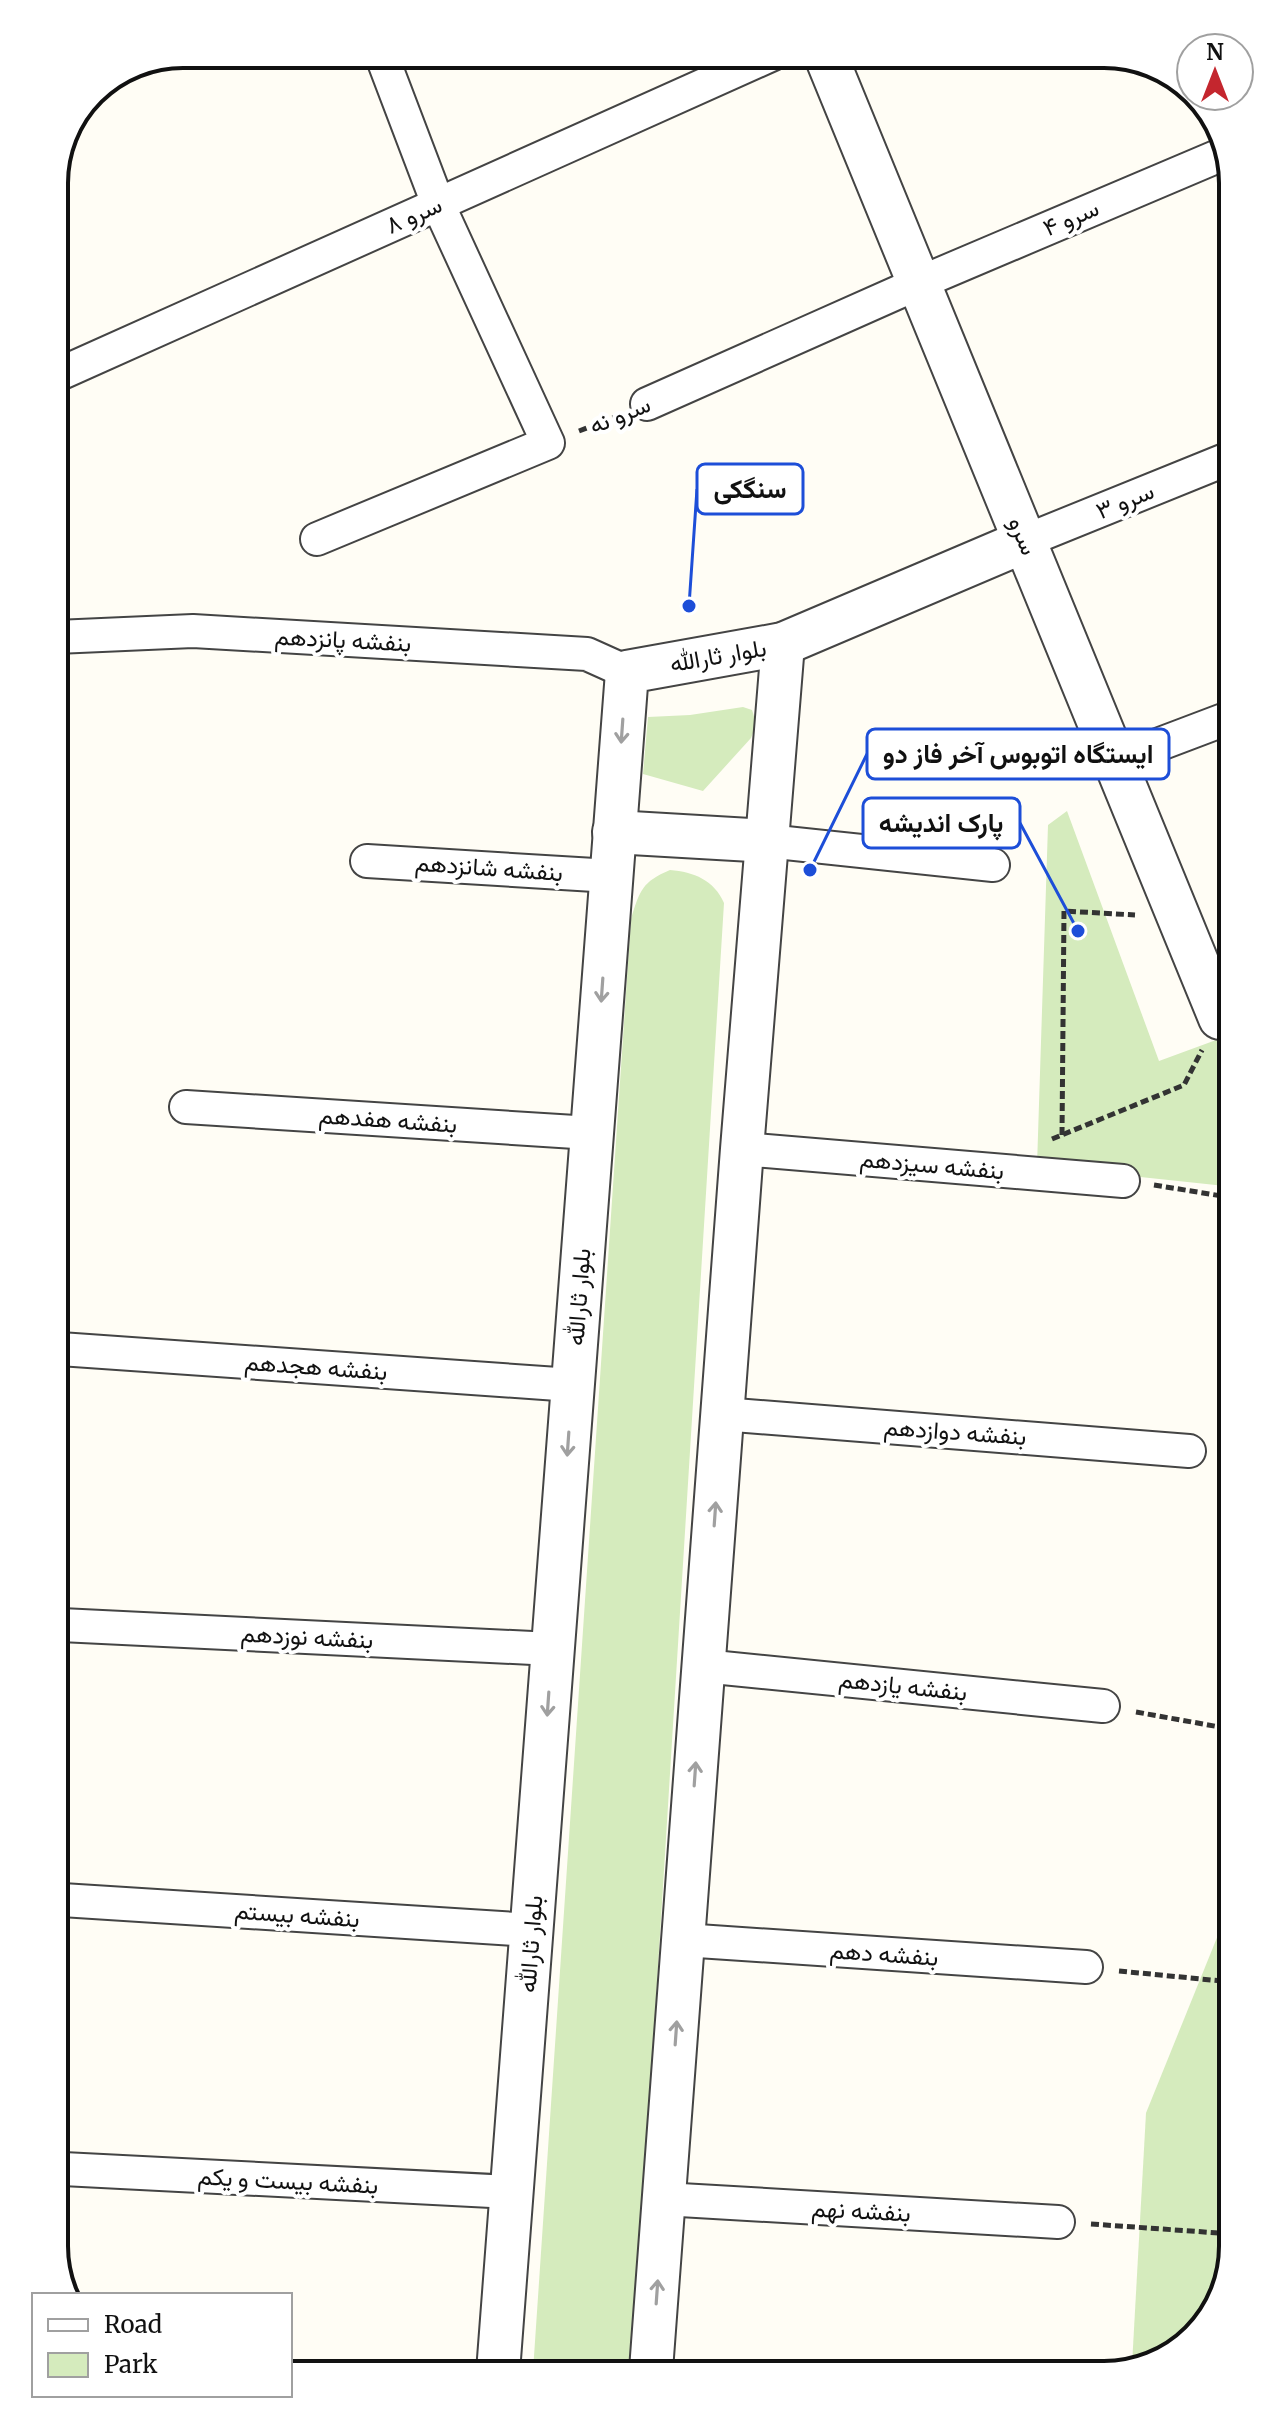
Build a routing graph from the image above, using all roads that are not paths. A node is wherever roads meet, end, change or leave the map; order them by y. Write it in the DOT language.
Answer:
graph roads {
  1 [pos="386,68"];
  2 [pos="742,68"];
  3 [pos="831,68"];
  4 [pos="1216,157"];
  5 [pos="438,204"];
  6 [pos="919,283"];
  7 [pos="68,370"];
  8 [pos="647,404"];
  9 [pos="1219,462"];
  10 [pos="317,539"];
  11 [pos="1025,541"];
  12 [pos="68,636"];
  13 [pos="783,644"];
  14 [pos="627,672"];
  15 [pos="1219,722"];
  16 [pos="1115,761"];
  17 [pos="614,832"];
  18 [pos="767,841"];
  19 [pos="367,861"];
  20 [pos="993,865"];
  21 [pos="611,876"];
  22 [pos="1219,1005"];
  23 [pos="186,1107"];
  24 [pos="591,1133"];
  25 [pos="742,1149"];
  26 [pos="1123,1181"];
  27 [pos="68,1350"];
  28 [pos="572,1385"];
  29 [pos="722,1414"];
  30 [pos="1189,1451"];
  31 [pos="68,1625"];
  32 [pos="552,1649"];
  33 [pos="703,1666"];
  34 [pos="1103,1706"];
  35 [pos="68,1900"];
  36 [pos="532,1930"];
  37 [pos="683,1940"];
  38 [pos="1086,1967"];
  39 [pos="68,2169"];
  40 [pos="512,2192"];
  41 [pos="663,2199"];
  42 [pos="1058,2222"];
  43 [pos="499,2361"];
  44 [pos="652,2361"];
  1 -- 5 [label="street"];
  2 -- 5 [label="street, سرو ۸"];
  3 -- 6 [label="street, سرو"];
  4 -- 6 [label="street, سرو ۴"];
  5 -- 7 [label="street, سرو ۸"];
  5 -- 10 [label="street"];
  6 -- 8 [label="street, سرو نه"];
  6 -- 11 [label="street, سرو"];
  9 -- 11 [label="street, سرو ۳"];
  11 -- 13 [label="street"];
  11 -- 16 [label="street, سرو"];
  12 -- 14 [label="street, بنفشه پانزدهم"];
  13 -- 14 [label="street, بلوار ثارالله"];
  13 -- 18 [label="street, بلوار ثارالله"];
  14 -- 17 [label="street, بلوار ثارالله, one-way"];
  15 -- 16 [label="street"];
  16 -- 22 [label="street, سرو"];
  17 -- 18 [label="street"];
  17 -- 21 [label="street, بلوار ثارالله"];
  18 -- 20 [label="street"];
  18 -- 25 [label="street, بلوار ثارالله"];
  19 -- 21 [label="street, بنفشه شانزدهم"];
  21 -- 24 [label="street, بلوار ثارالله, one-way"];
  23 -- 24 [label="street, بنفشه هفدهم"];
  24 -- 28 [label="street, بلوار ثارالله"];
  25 -- 26 [label="street, بنفشه سیزدهم"];
  25 -- 29 [label="street, بلوار ثارالله"];
  27 -- 28 [label="street, بنفشه هجدهم"];
  28 -- 32 [label="street, بلوار ثارالله, one-way"];
  29 -- 30 [label="street, بنفشه دوازدهم"];
  33 -- 29 [label="street, بلوار ثارالله, one-way"];
  31 -- 32 [label="street, بنفشه نوزدهم"];
  32 -- 36 [label="street, بلوار ثارالله, one-way"];
  33 -- 34 [label="street, بنفشه یازدهم"];
  37 -- 33 [label="street, بلوار ثارالله, one-way"];
  35 -- 36 [label="street, بنفشه بیستم"];
  36 -- 40 [label="street, بلوار ثارالله"];
  37 -- 38 [label="street, بنفشه دهم"];
  41 -- 37 [label="street, بلوار ثارالله, one-way"];
  39 -- 40 [label="street, بنفشه بیست و یکم"];
  40 -- 43 [label="street, بلوار ثارالله"];
  41 -- 42 [label="street, بنفشه نهم"];
  44 -- 41 [label="street, بلوار ثارالله, one-way"];
}
